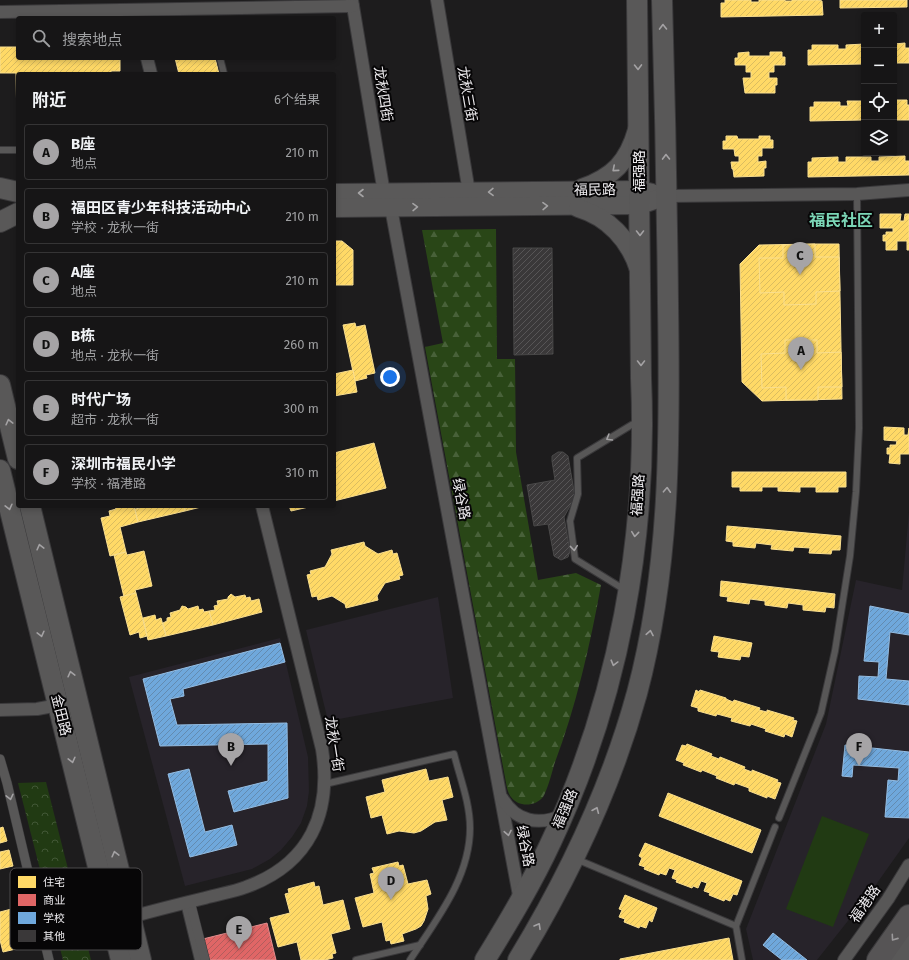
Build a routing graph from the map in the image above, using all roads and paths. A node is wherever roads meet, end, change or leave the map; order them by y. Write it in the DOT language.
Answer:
graph roads {
  1 [pos="436,0"];
  2 [pos="637,0"];
  3 [pos="662,0"];
  4 [pos="353,3"];
  5 [pos="135,9"];
  6 [pos="0,12"];
  7 [pos="148,60"];
  8 [pos="220,60"];
  9 [pos="151,72"];
  10 [pos="224,72"];
  11 [pos="639,124"];
  12 [pos="0,150"];
  13 [pos="16,150"];
  14 [pos="0,188"];
  15 [pos="909,190"];
  16 [pos="469,192"];
  17 [pos="16,193"];
  18 [pos="336,193"];
  19 [pos="16,194"];
  20 [pos="857,194"];
  21 [pos="0,195"];
  22 [pos="666,196"];
  23 [pos="640,197"];
  24 [pos="570,198"];
  25 [pos="387,200"];
  26 [pos="336,208"];
  27 [pos="0,210"];
  28 [pos="16,210"];
  29 [pos="16,214"];
  30 [pos="0,222"];
  31 [pos="640,273"];
  32 [pos="0,385"];
  33 [pos="642,418"];
  34 [pos="16,451"];
  35 [pos="0,470"];
  36 [pos="30,508"];
  37 [pos="263,508"];
  38 [pos="628,592"];
  39 [pos="68,703"];
  40 [pos="0,710"];
  41 [pos="0,759"];
  42 [pos="325,784"];
  43 [pos="500,795"];
  44 [pos="563,815"];
  45 [pos="779,818"];
  46 [pos="775,827"];
  47 [pos="574,858"];
  48 [pos="909,865"];
  49 [pos="27,868"];
  50 [pos="102,868"];
  51 [pos="117,868"];
  52 [pos="187,902"];
  53 [pos="520,902"];
  54 [pos="142,914"];
  55 [pos="909,916"];
  56 [pos="736,926"];
  57 [pos="909,942"];
  58 [pos="420,945"];
  59 [pos="47,950"];
  60 [pos="119,950"];
  61 [pos="139,950"];
  62 [pos="49,960"];
  63 [pos="121,960"];
  64 [pos="141,960"];
  65 [pos="198,960"];
  66 [pos="205,960"];
  67 [pos="356,960"];
  68 [pos="410,960"];
  69 [pos="485,960"];
  70 [pos="518,960"];
  71 [pos="742,960"];
  72 [pos="844,960"];
  73 [pos="878,960"];
  74 [pos="897,960"];
  1 -- 16 [label="street, 龙秋三街"];
  2 -- 11 [label="main road, 福强路, one-way"];
  22 -- 3 [label="main road, 福强路, one-way"];
  4 -- 5 [label="street"];
  4 -- 25 [label="street, 龙秋四街"];
  5 -- 6 [label="street"];
  7 -- 9 [label="street"];
  8 -- 10 [label="lane"];
  11 -- 23 [label="main road, 福强路"];
  11 -- 24 [label="main road, one-way"];
  12 -- 13 [label="lane"];
  14 -- 17 [label="main road"];
  15 -- 20 [label="street"];
  24 -- 16 [label="main road, 福民路, one-way"];
  16 -- 25 [label="main road, 福民路"];
  25 -- 18 [label="main road, 福民路, one-way"];
  19 -- 21 [label="main road"];
  20 -- 22 [label="street"];
  20 -- 45 [label="lane"];
  22 -- 23 [label="main road, 福民路"];
  47 -- 22 [label="main road, 福强路, one-way"];
  23 -- 24 [label="main road, 福民路"];
  23 -- 31 [label="main road, 福强路, one-way"];
  25 -- 24 [label="main road, 福民路, one-way"];
  24 -- 31 [label="main road"];
  25 -- 26 [label="main road, 福民路"];
  25 -- 43 [label="street, 绿谷路"];
  27 -- 28 [label="main road"];
  29 -- 30 [label="main road"];
  31 -- 33 [label="main road, 福强路, one-way"];
  34 -- 32 [label="main road, one-way"];
  33 -- 38 [label="main road, 福强路, one-way"];
  33 -- 38 [label="lane, one-way"];
  35 -- 39 [label="main road, 金田路, one-way"];
  39 -- 36 [label="main road, 金田路, one-way"];
  37 -- 42 [label="street, 龙秋一街"];
  38 -- 44 [label="main road, 福强路, one-way"];
  39 -- 40 [label="street"];
  39 -- 50 [label="main road, 金田路, one-way"];
  51 -- 39 [label="main road, 金田路, one-way"];
  41 -- 49 [label="street, one-way"];
  42 -- 52 [label="street, 龙秋一街"];
  42 -- 58 [label="lane"];
  43 -- 44 [label="street, 绿谷路"];
  43 -- 53 [label="street, 绿谷路, one-way"];
  44 -- 53 [label="main road, 福强路"];
  46 -- 56 [label="lane"];
  47 -- 56 [label="lane"];
  70 -- 47 [label="main road, 福强路, one-way"];
  48 -- 72 [label="street, 福港路"];
  52 -- 54 [label="street, 龙秋一街"];
  52 -- 65 [label="lane"];
  52 -- 66 [label="street"];
  53 -- 69 [label="main road, 福强路"];
  55 -- 73 [label="highway, one-way"];
  56 -- 71 [label="lane"];
  57 -- 74 [label="main road"];
  58 -- 67 [label="lane"];
  58 -- 68 [label="lane"];
  59 -- 62 [label="street, one-way"];
  60 -- 63 [label="main road, 金田路, one-way"];
  61 -- 64 [label="main road, 金田路"];
}
